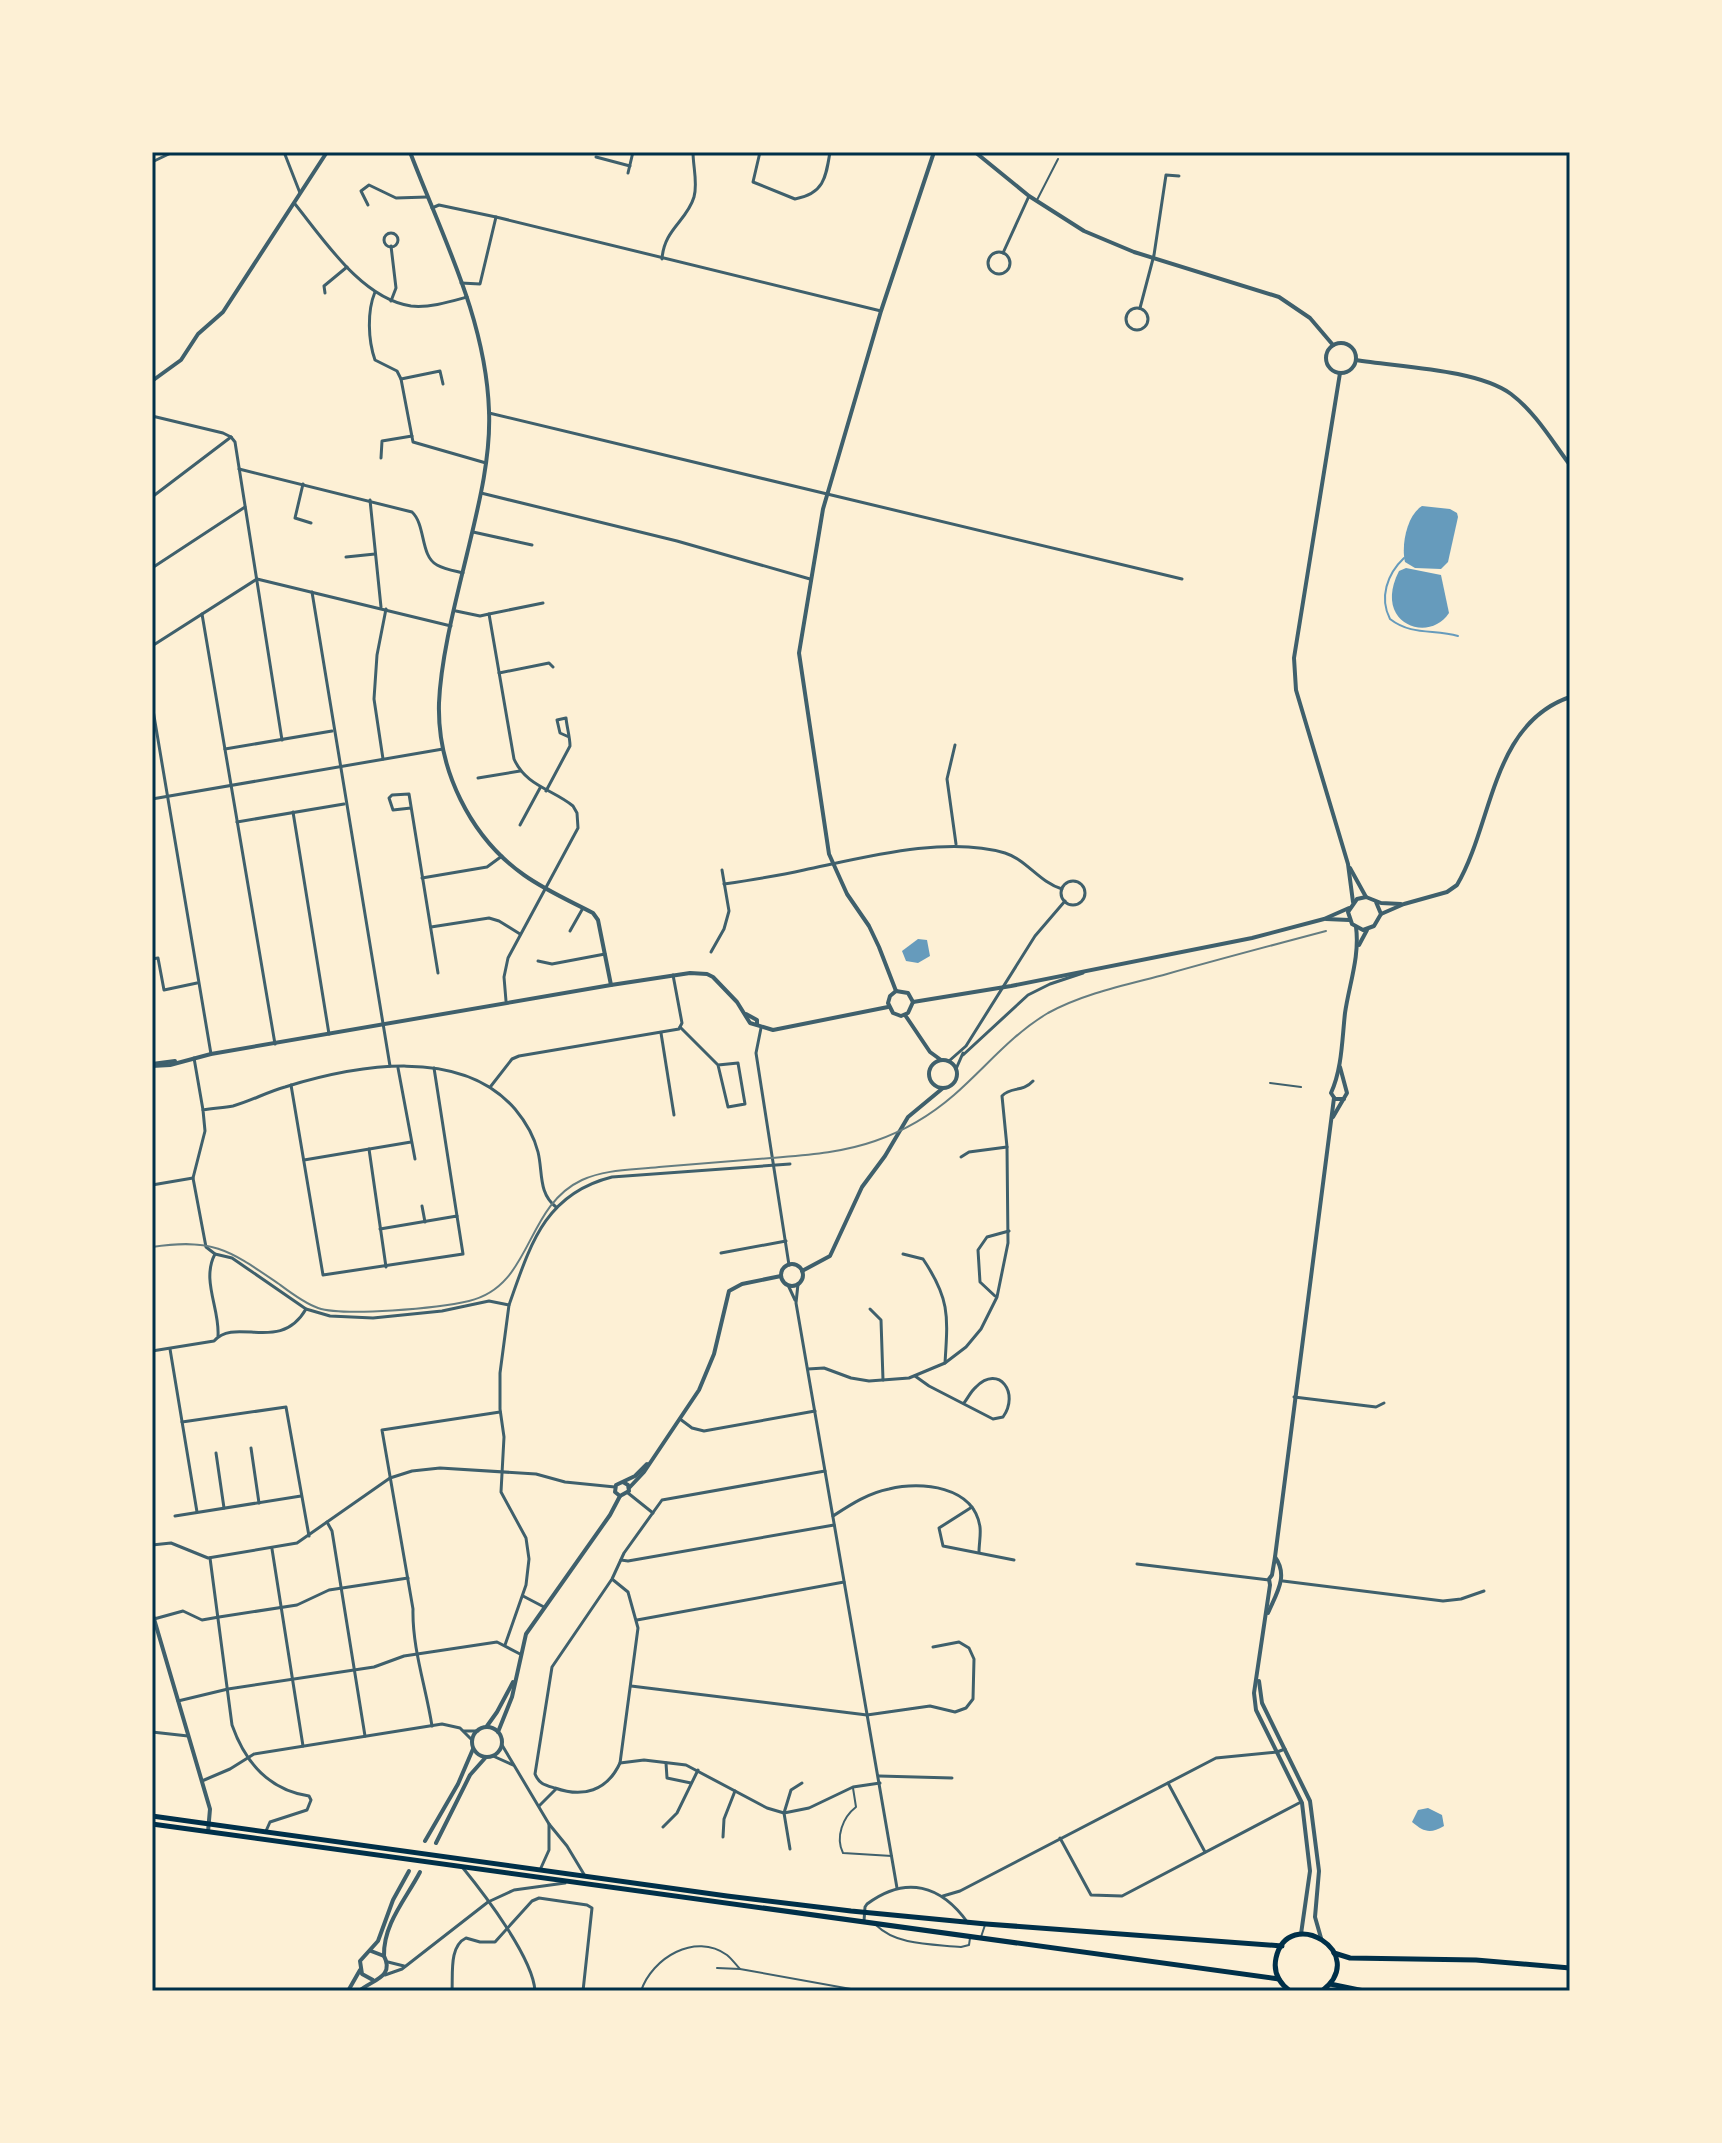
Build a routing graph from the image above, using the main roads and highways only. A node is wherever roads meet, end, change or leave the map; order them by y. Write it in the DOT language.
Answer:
graph roads {
  1 [pos="152,1816"];
  2 [pos="152,1824"];
  3 [pos="1282,1946"];
  4 [pos="1334,1953"];
  5 [pos="1570,1968"];
  6 [pos="1279,1979"];
  7 [pos="1330,1984"];
  8 [pos="1289,1991"];
  9 [pos="1322,1991"];
  10 [pos="1364,1991"];
  1 -- 3 [label="main road"];
  2 -- 6 [label="main road"];
  3 -- 4 [label="main road"];
  3 -- 6 [label="main road"];
  4 -- 5 [label="main road"];
  4 -- 7 [label="main road"];
  6 -- 8 [label="main road"];
  7 -- 9 [label="main road"];
  7 -- 10 [label="main road"];
}
